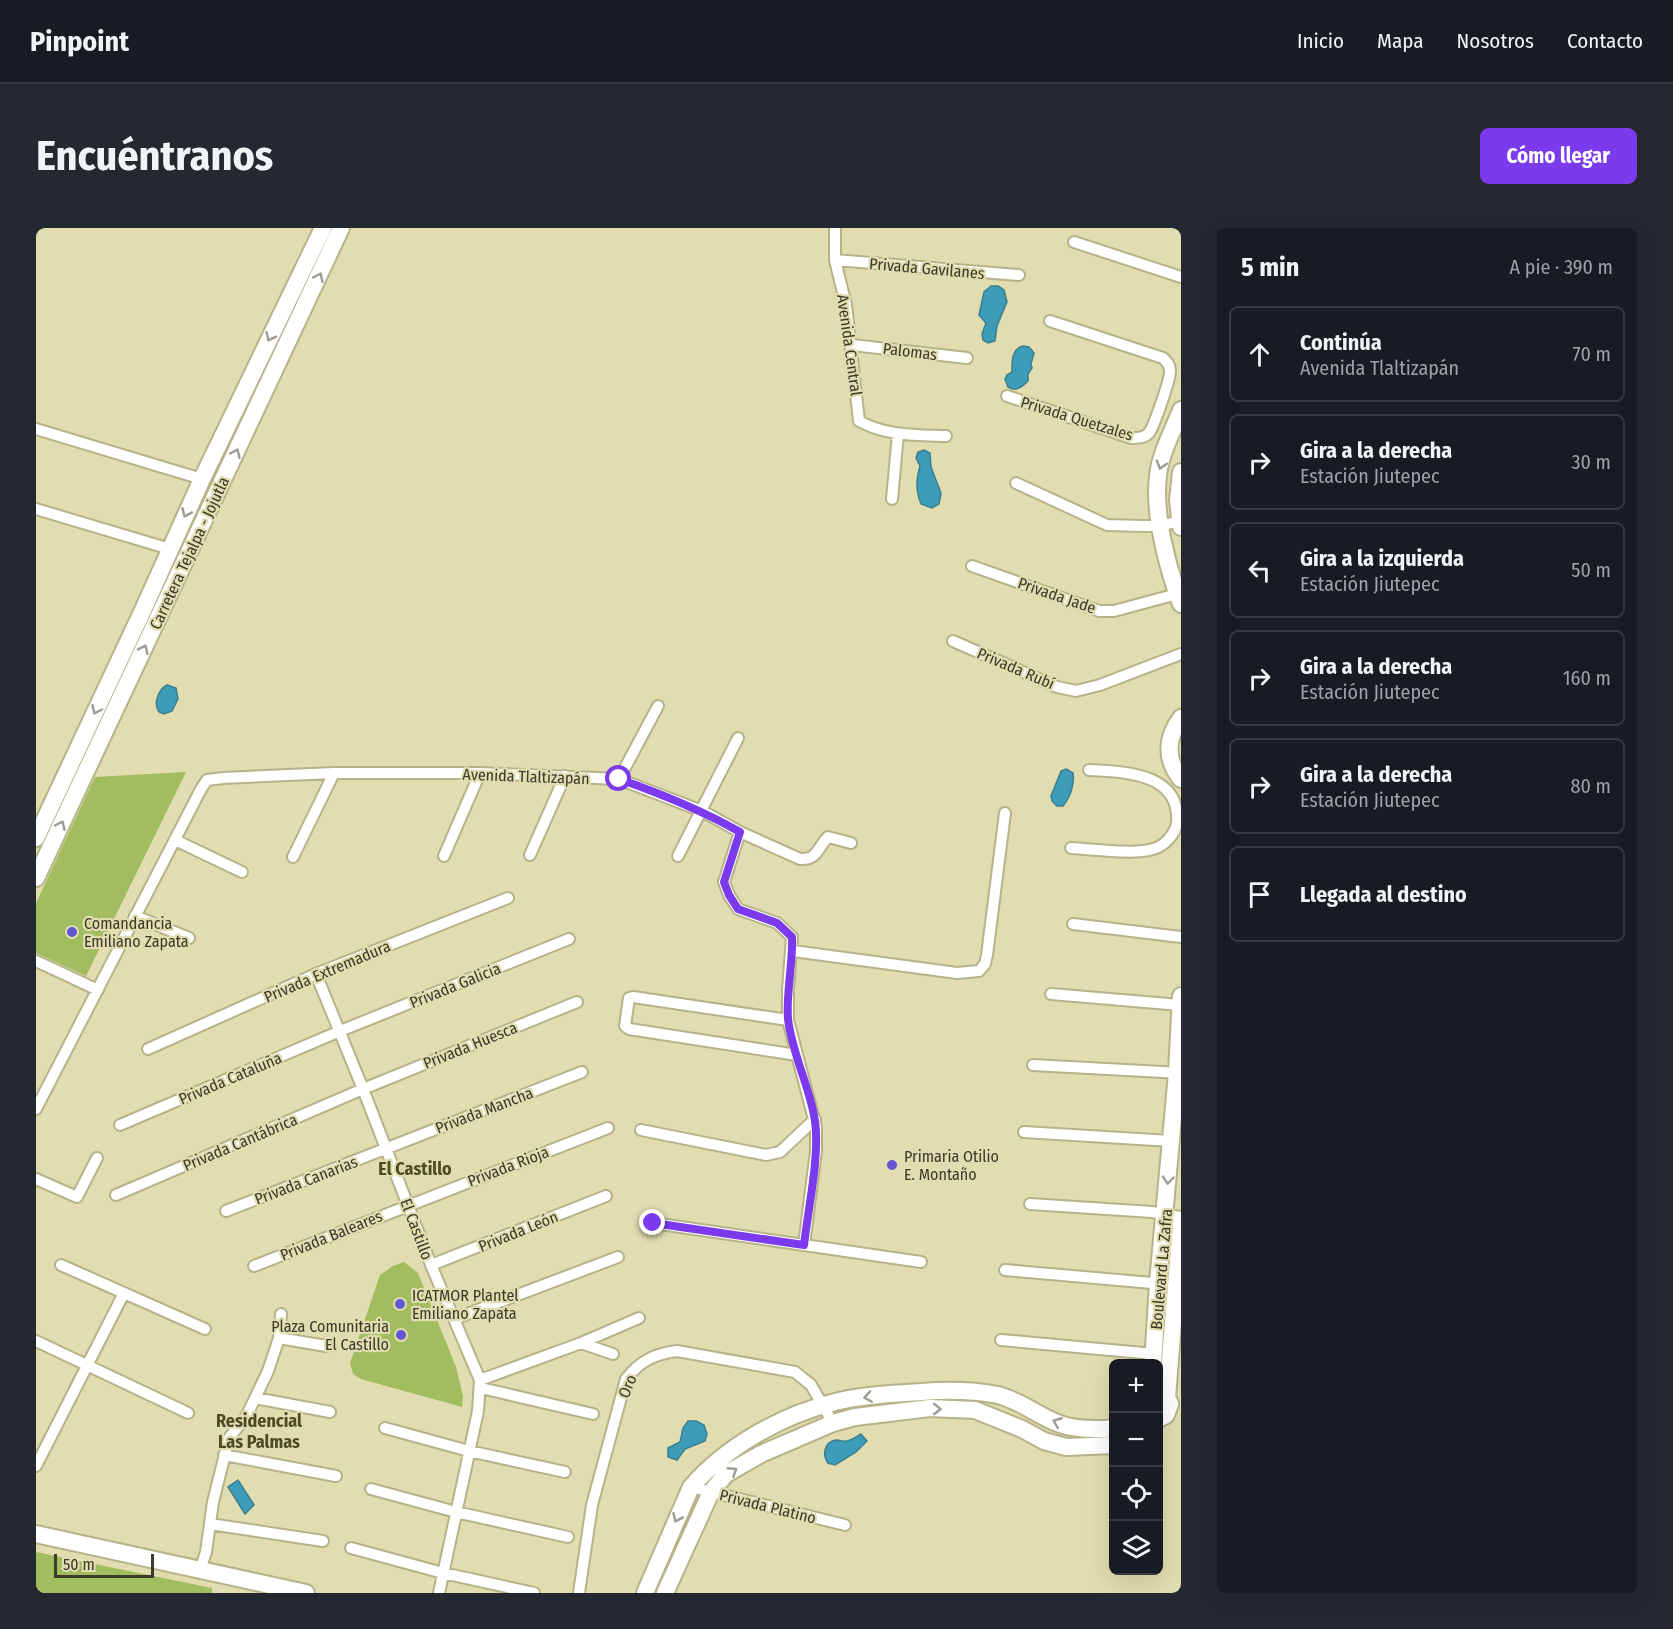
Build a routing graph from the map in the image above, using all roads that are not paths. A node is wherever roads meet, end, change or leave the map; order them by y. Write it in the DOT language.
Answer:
graph roads {
  1 [pos="323,228"];
  2 [pos="341,228"];
  3 [pos="835,228"];
  4 [pos="1074,242"];
  5 [pos="835,260"];
  6 [pos="1019,276"];
  7 [pos="1181,277"];
  8 [pos="1050,321"];
  9 [pos="852,345"];
  10 [pos="968,357"];
  11 [pos="1006,396"];
  12 [pos="1161,402"];
  13 [pos="1181,410"];
  14 [pos="36,429"];
  15 [pos="898,434"];
  16 [pos="946,436"];
  17 [pos="1181,472"];
  18 [pos="202,479"];
  19 [pos="1016,483"];
  20 [pos="892,499"];
  21 [pos="36,509"];
  22 [pos="1180,524"];
  23 [pos="1160,526"];
  24 [pos="170,549"];
  25 [pos="972,566"];
  26 [pos="1179,599"];
  27 [pos="953,641"];
  28 [pos="1181,654"];
  29 [pos="658,706"];
  30 [pos="1181,718"];
  31 [pos="738,738"];
  32 [pos="1089,770"];
  33 [pos="334,773"];
  34 [pos="480,773"];
  35 [pos="565,776"];
  36 [pos="619,779"];
  37 [pos="1181,779"];
  38 [pos="702,811"];
  39 [pos="1005,813"];
  40 [pos="1179,820"];
  41 [pos="740,832"];
  42 [pos="36,838"];
  43 [pos="175,840"];
  44 [pos="851,843"];
  45 [pos="1071,848"];
  46 [pos="530,855"];
  47 [pos="444,856"];
  48 [pos="678,856"];
  49 [pos="293,857"];
  50 [pos="242,872"];
  51 [pos="36,878"];
  52 [pos="508,898"];
  53 [pos="135,916"];
  54 [pos="1073,924"];
  55 [pos="1181,937"];
  56 [pos="189,938"];
  57 [pos="569,939"];
  58 [pos="793,951"];
  59 [pos="36,961"];
  60 [pos="316,974"];
  61 [pos="98,990"];
  62 [pos="1051,994"];
  63 [pos="1180,1000"];
  64 [pos="577,1002"];
  65 [pos="788,1020"];
  66 [pos="340,1031"];
  67 [pos="148,1049"];
  68 [pos="797,1055"];
  69 [pos="1033,1065"];
  70 [pos="582,1072"];
  71 [pos="1179,1073"];
  72 [pos="363,1089"];
  73 [pos="36,1109"];
  74 [pos="815,1119"];
  75 [pos="120,1125"];
  76 [pos="609,1128"];
  77 [pos="641,1130"];
  78 [pos="1024,1132"];
  79 [pos="1171,1141"];
  80 [pos="386,1149"];
  81 [pos="97,1158"];
  82 [pos="36,1179"];
  83 [pos="116,1194"];
  84 [pos="606,1196"];
  85 [pos="408,1204"];
  86 [pos="1030,1204"];
  87 [pos="226,1211"];
  88 [pos="1173,1216"];
  89 [pos="653,1223"];
  90 [pos="1181,1223"];
  91 [pos="804,1245"];
  92 [pos="618,1257"];
  93 [pos="921,1262"];
  94 [pos="61,1265"];
  95 [pos="431,1265"];
  96 [pos="254,1266"];
  97 [pos="1005,1270"];
  98 [pos="1158,1282"];
  99 [pos="1178,1288"];
  100 [pos="124,1293"];
  101 [pos="281,1314"];
  102 [pos="639,1318"];
  103 [pos="454,1319"];
  104 [pos="205,1329"];
  105 [pos="279,1338"];
  106 [pos="1001,1340"];
  107 [pos="36,1341"];
  108 [pos="581,1343"];
  109 [pos="326,1346"];
  110 [pos="613,1354"];
  111 [pos="1154,1359"];
  112 [pos="87,1365"];
  113 [pos="480,1384"];
  114 [pos="255,1398"];
  115 [pos="1169,1405"];
  116 [pos="823,1406"];
  117 [pos="330,1412"];
  118 [pos="188,1413"];
  119 [pos="593,1414"];
  120 [pos="833,1423"];
  121 [pos="385,1428"];
  122 [pos="1109,1429"];
  123 [pos="1109,1445"];
  124 [pos="469,1451"];
  125 [pos="224,1455"];
  126 [pos="36,1466"];
  127 [pos="566,1472"];
  128 [pos="336,1476"];
  129 [pos="691,1487"];
  130 [pos="371,1489"];
  131 [pos="711,1492"];
  132 [pos="456,1512"];
  133 [pos="210,1524"];
  134 [pos="845,1525"];
  135 [pos="36,1534"];
  136 [pos="568,1537"];
  137 [pos="323,1541"];
  138 [pos="351,1548"];
  139 [pos="200,1570"];
  140 [pos="443,1573"];
  141 [pos="306,1593"];
  142 [pos="439,1593"];
  143 [pos="534,1593"];
  144 [pos="579,1593"];
  145 [pos="645,1593"];
  146 [pos="665,1593"];
  1 -- 18 [label="street, Carretera Tejalpa - Jojutla, one-way"];
  51 -- 2 [label="street, Carretera Tejalpa - Jojutla, one-way"];
  3 -- 5 [label="street, Avenida Central"];
  4 -- 7 [label="street"];
  5 -- 6 [label="street, Privada Gavilanes"];
  5 -- 9 [label="street, Avenida Central"];
  8 -- 12 [label="street, Privada Quetzales"];
  9 -- 10 [label="street, Palomas"];
  9 -- 15 [label="street, Avenida Central"];
  11 -- 12 [label="street, Privada Quetzales"];
  12 -- 13 [label="street"];
  13 -- 23 [label="street, one-way"];
  14 -- 18 [label="street"];
  15 -- 16 [label="street, Avenida Central"];
  15 -- 20 [label="street"];
  17 -- 22 [label="street"];
  18 -- 24 [label="street, Carretera Tejalpa - Jojutla, one-way"];
  19 -- 23 [label="street"];
  21 -- 24 [label="street"];
  22 -- 23 [label="street"];
  23 -- 26 [label="street"];
  24 -- 42 [label="street, Carretera Tejalpa - Jojutla, one-way"];
  25 -- 26 [label="street, Privada Jade"];
  27 -- 28 [label="street, Privada Rubí"];
  29 -- 36 [label="street"];
  30 -- 37 [label="street"];
  31 -- 38 [label="street"];
  32 -- 40 [label="street"];
  33 -- 34 [label="street, Avenida Tlaltizapán"];
  33 -- 43 [label="street, Avenida Tlaltizapán"];
  33 -- 49 [label="street"];
  34 -- 35 [label="street, Avenida Tlaltizapán"];
  34 -- 47 [label="street"];
  35 -- 36 [label="street, Avenida Tlaltizapán"];
  35 -- 46 [label="street"];
  36 -- 38 [label="street, Avenida Tlaltizapán"];
  38 -- 41 [label="street, Avenida Tlaltizapán"];
  38 -- 48 [label="street"];
  39 -- 58 [label="street"];
  40 -- 45 [label="street"];
  41 -- 44 [label="street, Avenida Tlaltizapán"];
  41 -- 58 [label="street"];
  43 -- 50 [label="street"];
  43 -- 53 [label="street"];
  52 -- 60 [label="street, Privada Extremadura"];
  53 -- 56 [label="street"];
  53 -- 61 [label="street"];
  54 -- 55 [label="street"];
  57 -- 66 [label="street, Privada Galicia"];
  58 -- 65 [label="street"];
  59 -- 61 [label="street"];
  60 -- 66 [label="street, El Castillo"];
  60 -- 67 [label="street, Privada Extremadura"];
  61 -- 73 [label="street"];
  62 -- 63 [label="street"];
  63 -- 71 [label="street, Boulevard La Zafra"];
  64 -- 72 [label="street, Privada Huesca"];
  65 -- 68 [label="street"];
  65 -- 68 [label="street"];
  66 -- 72 [label="street, El Castillo"];
  66 -- 75 [label="street, Privada Cataluña"];
  68 -- 74 [label="street"];
  69 -- 71 [label="street"];
  70 -- 80 [label="street, Privada Mancha"];
  71 -- 79 [label="street, Boulevard La Zafra"];
  72 -- 80 [label="street, El Castillo"];
  72 -- 83 [label="street, Privada Cantábrica"];
  74 -- 77 [label="street"];
  74 -- 91 [label="street"];
  76 -- 85 [label="street, Privada Rioja"];
  78 -- 79 [label="street"];
  79 -- 88 [label="street, Boulevard La Zafra, one-way"];
  80 -- 85 [label="street, El Castillo"];
  80 -- 87 [label="street, Privada Canarias"];
  81 -- 82 [label="street"];
  84 -- 95 [label="street, Privada León"];
  85 -- 95 [label="street, El Castillo"];
  85 -- 96 [label="street, Privada Baleares"];
  86 -- 88 [label="street"];
  88 -- 98 [label="street, Boulevard La Zafra"];
  89 -- 91 [label="street"];
  90 -- 99 [label="street, Boulevard La Zafra"];
  91 -- 93 [label="street"];
  92 -- 103 [label="street"];
  94 -- 100 [label="street"];
  95 -- 103 [label="street, El Castillo"];
  97 -- 98 [label="street"];
  98 -- 99 [label="street"];
  98 -- 111 [label="street, Boulevard La Zafra"];
  99 -- 115 [label="street, Boulevard La Zafra"];
  100 -- 104 [label="street"];
  100 -- 112 [label="street"];
  101 -- 105 [label="street"];
  102 -- 108 [label="street"];
  103 -- 113 [label="street, El Castillo"];
  105 -- 109 [label="street"];
  105 -- 114 [label="street"];
  106 -- 111 [label="street"];
  107 -- 112 [label="street"];
  108 -- 110 [label="street"];
  108 -- 113 [label="street"];
  112 -- 118 [label="street"];
  112 -- 126 [label="street"];
  113 -- 119 [label="street"];
  113 -- 124 [label="street"];
  114 -- 117 [label="street"];
  114 -- 125 [label="street"];
  116 -- 120 [label="street, Oro"];
  122 -- 116 [label="street, one-way"];
  116 -- 129 [label="street"];
  116 -- 144 [label="street, Oro"];
  120 -- 123 [label="street, one-way"];
  131 -- 120 [label="street, one-way"];
  121 -- 124 [label="street"];
  124 -- 127 [label="street"];
  124 -- 132 [label="street"];
  125 -- 128 [label="street"];
  125 -- 133 [label="street"];
  129 -- 131 [label="street, Privada Platino"];
  129 -- 145 [label="street, one-way"];
  130 -- 132 [label="street"];
  131 -- 134 [label="street, Privada Platino"];
  131 -- 146 [label="street"];
  132 -- 136 [label="street"];
  132 -- 140 [label="street"];
  133 -- 137 [label="street"];
  133 -- 139 [label="street"];
  135 -- 139 [label="street"];
  138 -- 140 [label="street"];
  139 -- 141 [label="street"];
  140 -- 142 [label="street"];
  140 -- 143 [label="street"];
}
